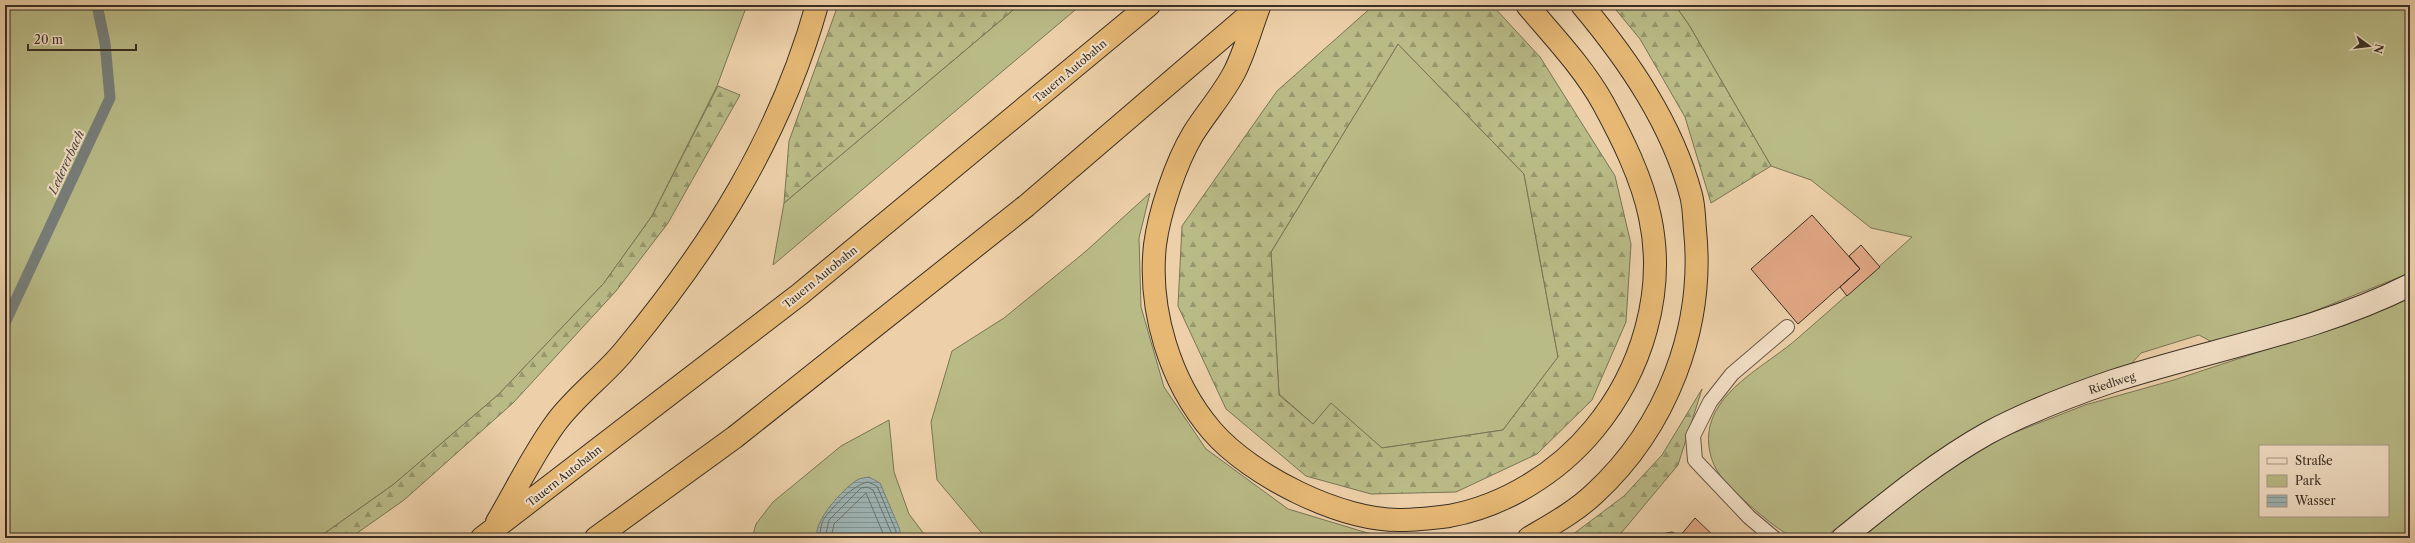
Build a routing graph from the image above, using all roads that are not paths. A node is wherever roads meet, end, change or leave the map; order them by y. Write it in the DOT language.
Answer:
graph roads {
  1 [pos="817,5"];
  2 [pos="1149,5"];
  3 [pos="1527,5"];
  4 [pos="1582,5"];
  5 [pos="1260,6"];
  6 [pos="2410,285"];
  7 [pos="1787,327"];
  8 [pos="486,535"];
  9 [pos="596,538"];
  10 [pos="1528,538"];
  11 [pos="1774,538"];
  12 [pos="1842,538"];
  1 -- 8 [label="highway"];
  2 -- 8 [label="highway, Tauern Autobahn"];
  3 -- 5 [label="highway"];
  4 -- 10 [label="highway"];
  5 -- 9 [label="highway"];
  6 -- 12 [label="street, Riedlweg"];
  7 -- 11 [label="lane"];
}
